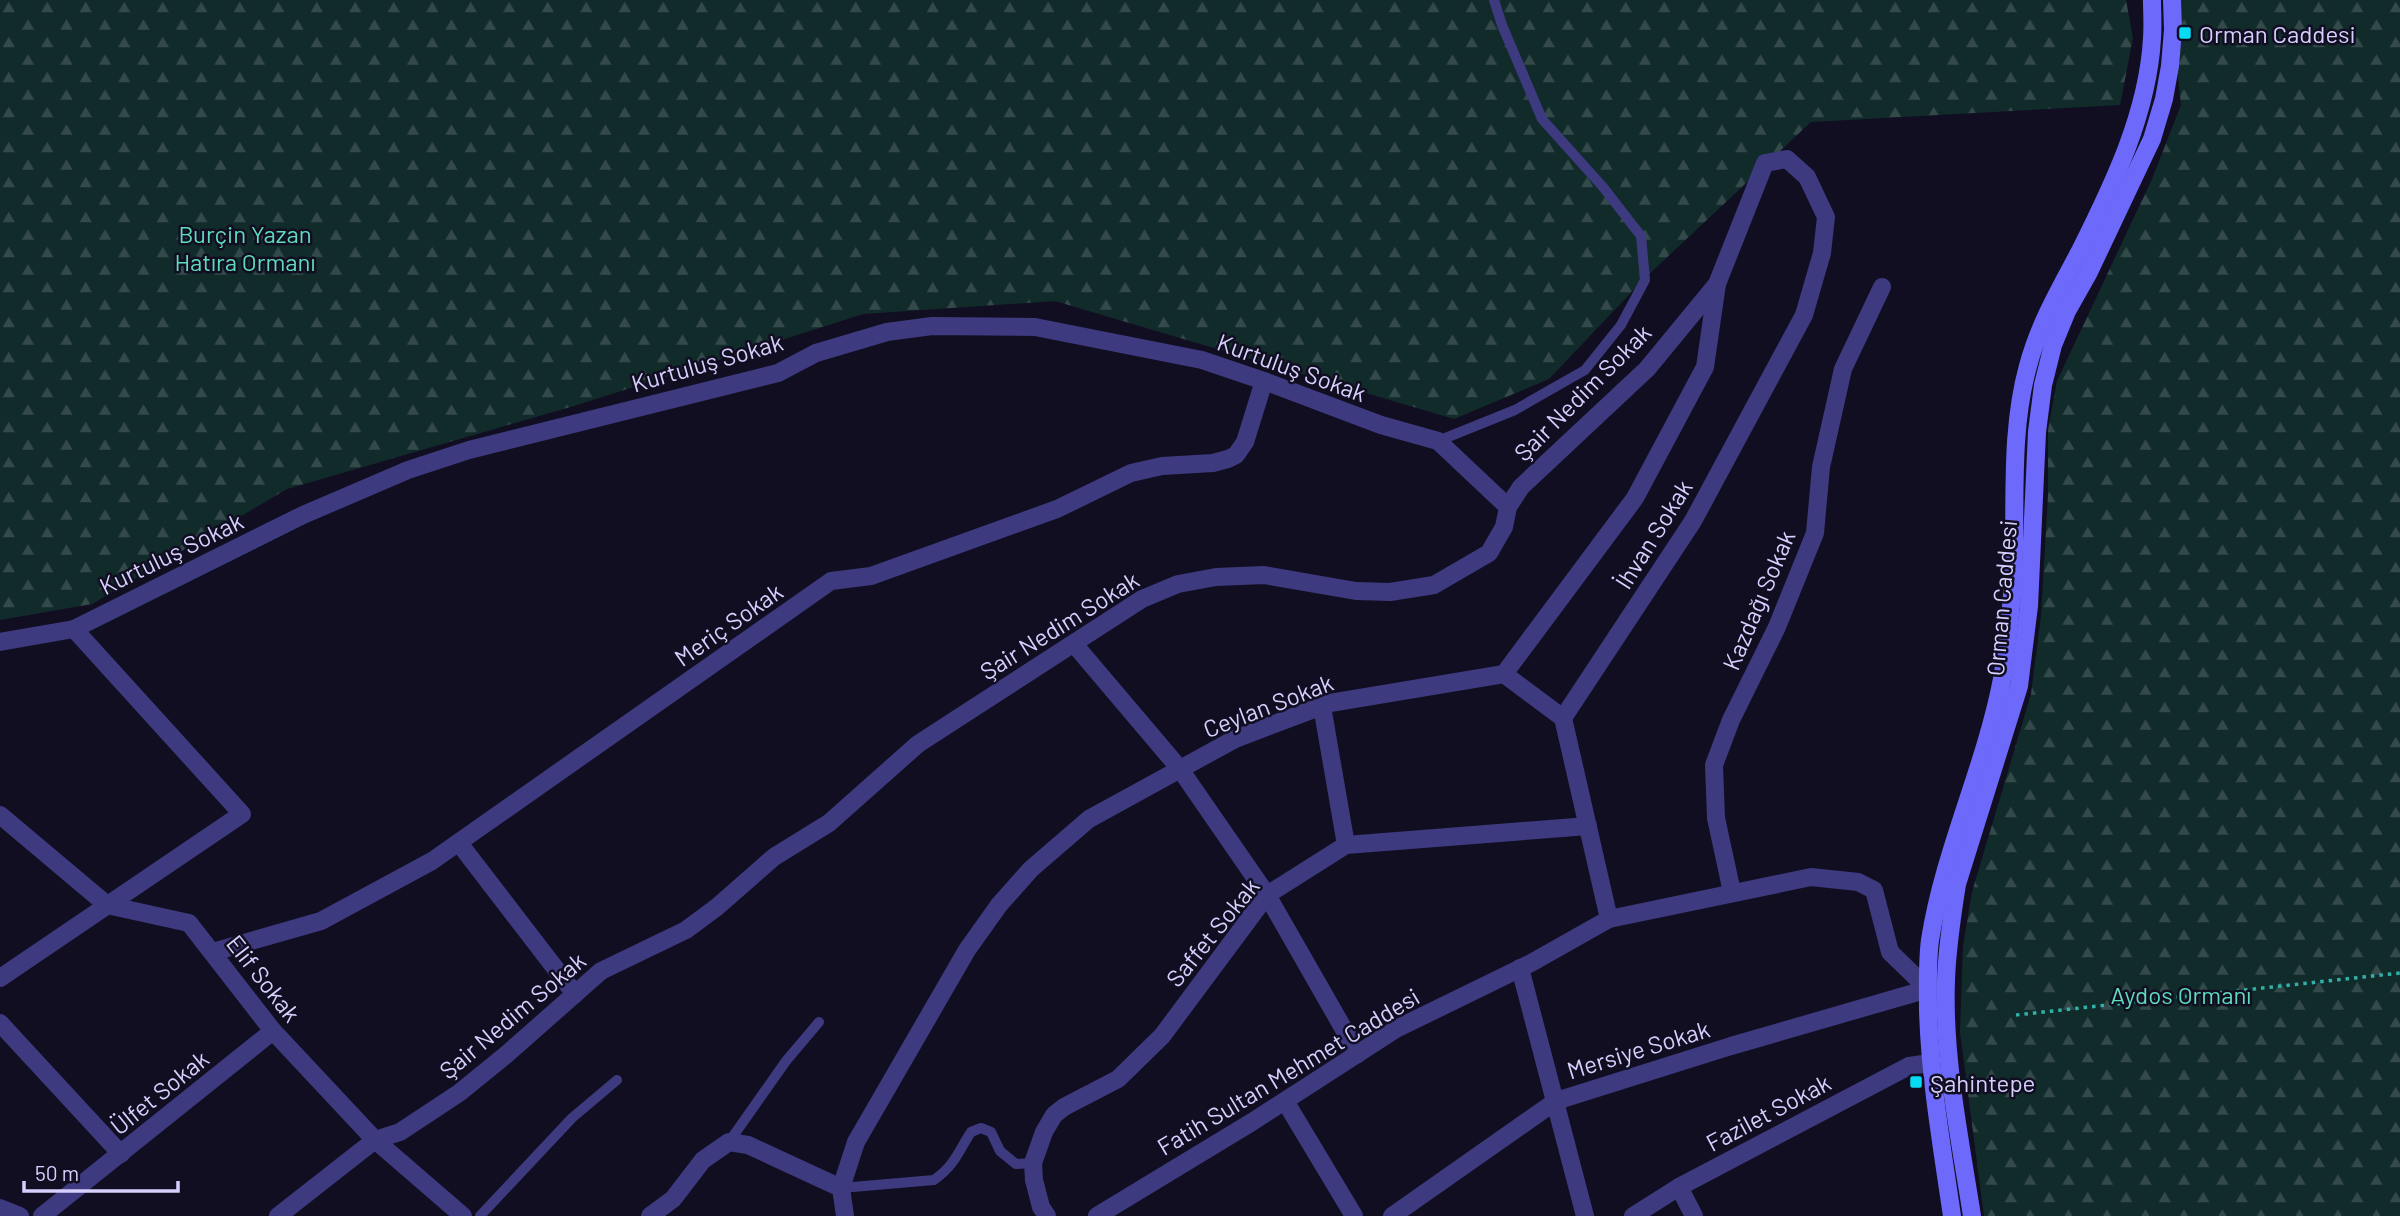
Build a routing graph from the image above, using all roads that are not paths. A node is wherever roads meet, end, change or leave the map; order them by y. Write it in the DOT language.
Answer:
graph roads {
  1 [pos="1494,0"];
  2 [pos="2152,0"];
  3 [pos="2172,0"];
  4 [pos="1808,177"];
  5 [pos="1717,284"];
  6 [pos="1882,288"];
  7 [pos="1264,381"];
  8 [pos="1438,441"];
  9 [pos="1508,507"];
  10 [pos="74,628"];
  11 [pos="0,642"];
  12 [pos="1074,644"];
  13 [pos="1504,674"];
  14 [pos="1322,706"];
  15 [pos="1563,718"];
  16 [pos="1180,769"];
  17 [pos="0,815"];
  18 [pos="1588,827"];
  19 [pos="459,843"];
  20 [pos="1346,845"];
  21 [pos="1732,892"];
  22 [pos="1267,895"];
  23 [pos="107,905"];
  24 [pos="1609,919"];
  25 [pos="213,952"];
  26 [pos="1520,968"];
  27 [pos="0,978"];
  28 [pos="1937,988"];
  29 [pos="575,994"];
  30 [pos="819,1022"];
  31 [pos="0,1023"];
  32 [pos="273,1031"];
  33 [pos="1357,1054"];
  34 [pos="1951,1058"];
  35 [pos="1930,1063"];
  36 [pos="617,1080"];
  37 [pos="1285,1101"];
  38 [pos="1556,1101"];
  39 [pos="375,1140"];
  40 [pos="729,1142"];
  41 [pos="121,1154"];
  42 [pos="1033,1163"];
  43 [pos="1679,1186"];
  44 [pos="841,1188"];
  45 [pos="0,1208"];
  46 [pos="20,1216"];
  47 [pos="42,1216"];
  48 [pos="278,1216"];
  49 [pos="463,1216"];
  50 [pos="480,1216"];
  51 [pos="650,1216"];
  52 [pos="845,1216"];
  53 [pos="1046,1216"];
  54 [pos="1097,1216"];
  55 [pos="1354,1216"];
  56 [pos="1392,1216"];
  57 [pos="1585,1216"];
  58 [pos="1633,1216"];
  59 [pos="1694,1216"];
  60 [pos="1952,1216"];
  61 [pos="1972,1216"];
  1 -- 8 [label="lane"];
  2 -- 28 [label="street, Orman Caddesi"];
  3 -- 28 [label="street, Orman Caddesi"];
  4 -- 5 [label="street, Şair Nedim Sokak"];
  4 -- 15 [label="street, İhvan Sokak"];
  5 -- 9 [label="street, Şair Nedim Sokak"];
  5 -- 13 [label="street"];
  6 -- 21 [label="street, Kazdağı Sokak"];
  7 -- 8 [label="street, Kurtuluş Sokak"];
  7 -- 10 [label="street, Kurtuluş Sokak"];
  7 -- 19 [label="street, Meriç Sokak"];
  8 -- 9 [label="street, Kurtuluş Sokak"];
  9 -- 12 [label="street, Şair Nedim Sokak"];
  10 -- 11 [label="street, Kurtuluş Sokak"];
  10 -- 23 [label="street"];
  12 -- 16 [label="street"];
  12 -- 29 [label="street, Şair Nedim Sokak"];
  13 -- 14 [label="street, Ceylan Sokak"];
  13 -- 15 [label="street"];
  14 -- 16 [label="street, Ceylan Sokak"];
  14 -- 20 [label="street"];
  15 -- 18 [label="street"];
  16 -- 22 [label="street"];
  16 -- 44 [label="street, Ceylan Sokak"];
  17 -- 23 [label="street, Elif Sokak"];
  18 -- 20 [label="street, Saffet Sokak"];
  18 -- 24 [label="street"];
  19 -- 25 [label="street, Meriç Sokak"];
  19 -- 29 [label="street"];
  20 -- 22 [label="street, Saffet Sokak"];
  21 -- 24 [label="street, Fatih Sultan Mehmet Caddesi"];
  21 -- 28 [label="street, Fatih Sultan Mehmet Caddesi"];
  22 -- 33 [label="street"];
  22 -- 42 [label="street, Saffet Sokak"];
  23 -- 25 [label="street, Elif Sokak"];
  23 -- 27 [label="street"];
  24 -- 26 [label="street, Fatih Sultan Mehmet Caddesi"];
  25 -- 32 [label="street, Elif Sokak"];
  26 -- 33 [label="street, Fatih Sultan Mehmet Caddesi"];
  26 -- 38 [label="street"];
  28 -- 34 [label="street, Orman Caddesi"];
  28 -- 35 [label="street, Orman Caddesi"];
  28 -- 38 [label="street, Mersiye Sokak"];
  29 -- 39 [label="street, Şair Nedim Sokak"];
  30 -- 40 [label="lane"];
  31 -- 41 [label="street"];
  32 -- 39 [label="street, Elif Sokak"];
  32 -- 41 [label="street, Ülfet Sokak"];
  33 -- 37 [label="street, Fatih Sultan Mehmet Caddesi"];
  34 -- 35 [label="street"];
  34 -- 61 [label="street, Orman Caddesi"];
  35 -- 43 [label="street, Fazilet Sokak"];
  35 -- 60 [label="street, Orman Caddesi"];
  36 -- 50 [label="lane"];
  37 -- 54 [label="street, Fatih Sultan Mehmet Caddesi"];
  37 -- 55 [label="street"];
  38 -- 56 [label="street, Mersiye Sokak"];
  38 -- 57 [label="street"];
  39 -- 48 [label="street, Şair Nedim Sokak"];
  39 -- 49 [label="street, Elif Sokak"];
  40 -- 44 [label="street"];
  40 -- 51 [label="street"];
  41 -- 47 [label="street, Ülfet Sokak"];
  42 -- 44 [label="lane"];
  42 -- 53 [label="street"];
  43 -- 58 [label="street, Fazilet Sokak"];
  43 -- 59 [label="street"];
  44 -- 52 [label="street, Ceylan Sokak"];
  45 -- 46 [label="street"];
}
